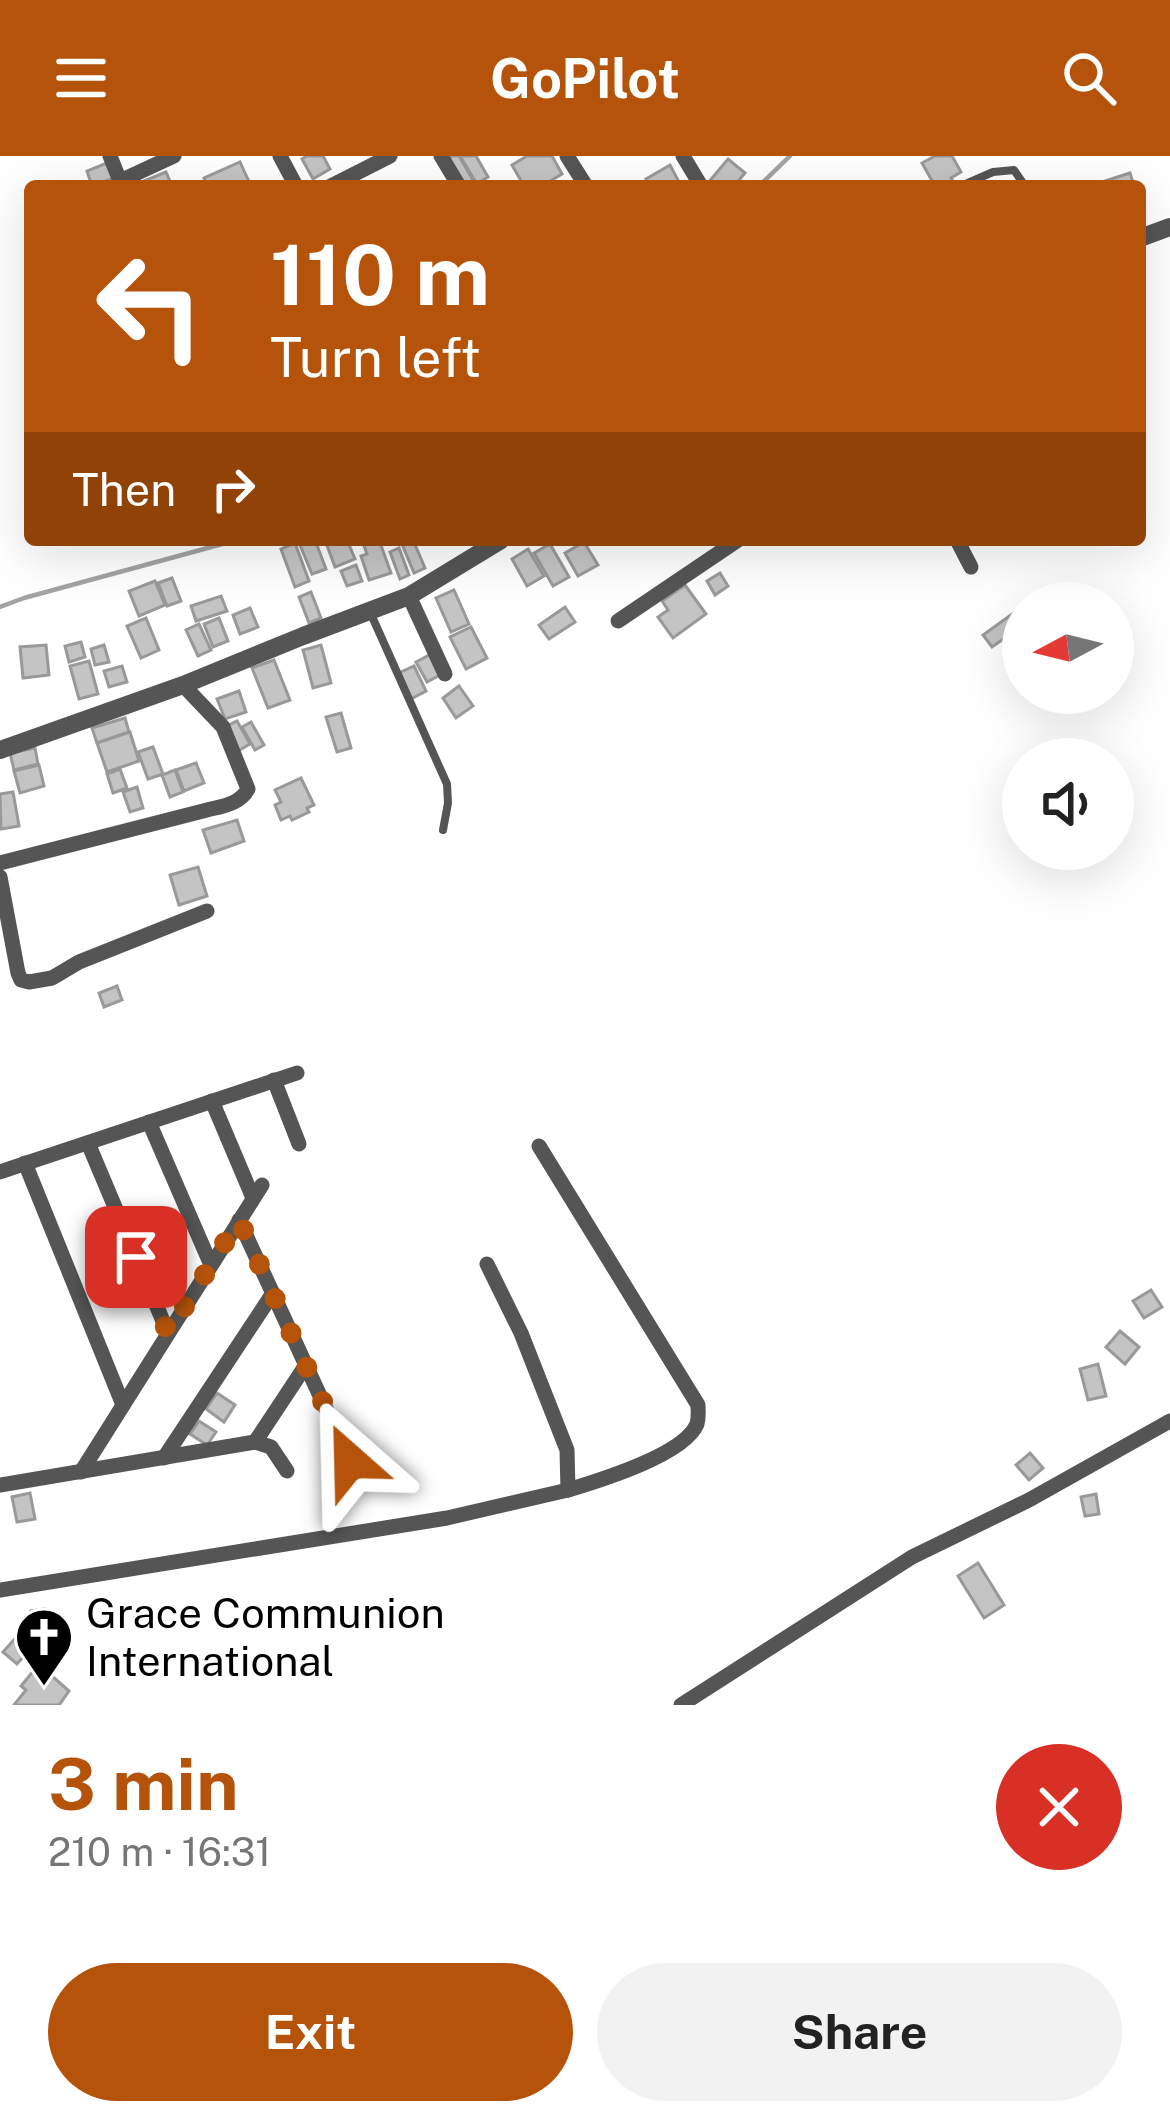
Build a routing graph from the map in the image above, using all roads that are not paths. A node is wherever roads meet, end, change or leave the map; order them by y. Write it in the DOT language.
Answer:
graph roads {
  1 [pos="174,156"];
  2 [pos="390,156"];
  3 [pos="127,180"];
  4 [pos="345,180"];
  5 [pos="977,180"];
  6 [pos="1021,180"];
  7 [pos="491,546"];
  8 [pos="729,546"];
  9 [pos="959,546"];
  10 [pos="971,567"];
  11 [pos="409,596"];
  12 [pos="369,611"];
  13 [pos="618,621"];
  14 [pos="445,674"];
  15 [pos="183,685"];
  16 [pos="0,750"];
  17 [pos="443,830"];
  18 [pos="0,863"];
  19 [pos="0,877"];
  20 [pos="207,911"];
  21 [pos="297,1072"];
  22 [pos="274,1080"];
  23 [pos="212,1101"];
  24 [pos="148,1122"];
  25 [pos="88,1143"];
  26 [pos="299,1144"];
  27 [pos="539,1146"];
  28 [pos="25,1163"];
  29 [pos="0,1172"];
  30 [pos="239,1220"];
  31 [pos="487,1264"];
  32 [pos="212,1265"];
  33 [pos="273,1293"];
  34 [pos="168,1333"];
  35 [pos="306,1365"];
  36 [pos="123,1406"];
  37 [pos="1170,1421"];
  38 [pos="255,1442"];
  39 [pos="164,1457"];
  40 [pos="350,1461"];
  41 [pos="287,1471"];
  42 [pos="81,1472"];
  43 [pos="0,1485"];
  44 [pos="568,1490"];
  45 [pos="0,1590"];
  46 [pos="681,1705"];
  1 -- 3 [label="street"];
  2 -- 4 [label="street"];
  5 -- 6 [label="lane"];
  7 -- 11 [label="street"];
  8 -- 13 [label="street"];
  9 -- 10 [label="street"];
  11 -- 12 [label="street"];
  11 -- 14 [label="street"];
  12 -- 15 [label="street"];
  12 -- 17 [label="lane"];
  15 -- 16 [label="street"];
  15 -- 18 [label="street"];
  19 -- 20 [label="street"];
  21 -- 22 [label="street"];
  22 -- 23 [label="street"];
  22 -- 26 [label="street"];
  23 -- 24 [label="street"];
  23 -- 30 [label="street"];
  24 -- 25 [label="street"];
  24 -- 32 [label="street"];
  25 -- 28 [label="street"];
  25 -- 34 [label="street"];
  27 -- 44 [label="street"];
  28 -- 29 [label="street"];
  28 -- 36 [label="street"];
  30 -- 32 [label="street"];
  30 -- 33 [label="street"];
  31 -- 44 [label="street"];
  32 -- 34 [label="street"];
  33 -- 35 [label="street"];
  33 -- 39 [label="street"];
  34 -- 36 [label="street"];
  35 -- 38 [label="street"];
  35 -- 40 [label="street"];
  36 -- 42 [label="street"];
  37 -- 46 [label="street"];
  38 -- 39 [label="street"];
  38 -- 41 [label="street"];
  39 -- 42 [label="street"];
  42 -- 43 [label="street"];
  44 -- 45 [label="street"];
}
